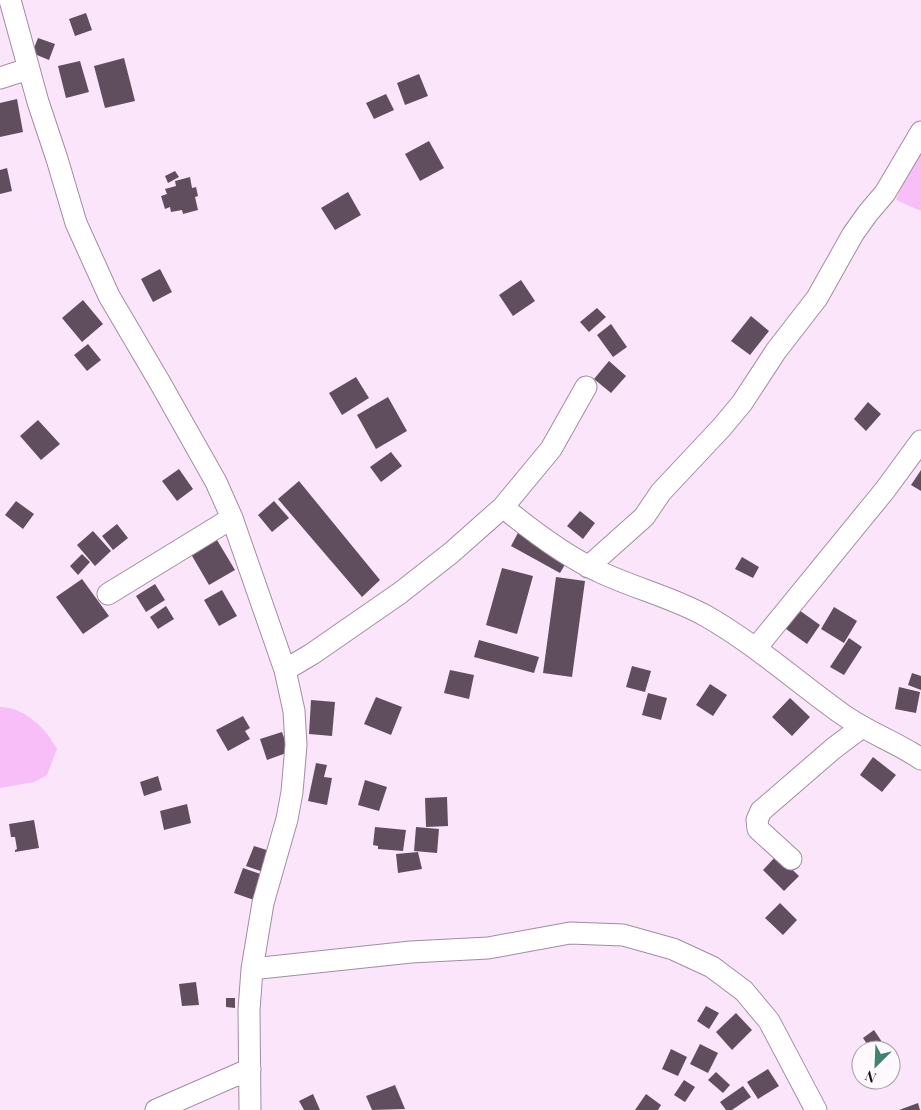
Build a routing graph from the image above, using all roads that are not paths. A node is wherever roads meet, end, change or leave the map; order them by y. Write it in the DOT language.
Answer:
graph roads {
  1 [pos="10,0"];
  2 [pos="28,69"];
  3 [pos="0,78"];
  4 [pos="921,132"];
  5 [pos="586,387"];
  6 [pos="921,441"];
  7 [pos="503,507"];
  8 [pos="232,518"];
  9 [pos="588,567"];
  10 [pos="108,594"];
  11 [pos="756,648"];
  12 [pos="285,670"];
  13 [pos="862,727"];
  14 [pos="921,759"];
  15 [pos="791,860"];
  16 [pos="252,969"];
  17 [pos="250,1069"];
  18 [pos="156,1110"];
  19 [pos="250,1110"];
  20 [pos="816,1110"];
  1 -- 2 [label="street"];
  2 -- 3 [label="street"];
  2 -- 8 [label="street"];
  4 -- 9 [label="street"];
  5 -- 7 [label="street"];
  6 -- 11 [label="street"];
  7 -- 9 [label="street"];
  7 -- 12 [label="street"];
  8 -- 10 [label="street"];
  8 -- 12 [label="street"];
  9 -- 11 [label="street"];
  11 -- 13 [label="street"];
  12 -- 16 [label="street"];
  13 -- 14 [label="street"];
  13 -- 15 [label="street"];
  16 -- 17 [label="street"];
  16 -- 20 [label="street"];
  17 -- 18 [label="street"];
  17 -- 19 [label="street"];
}
